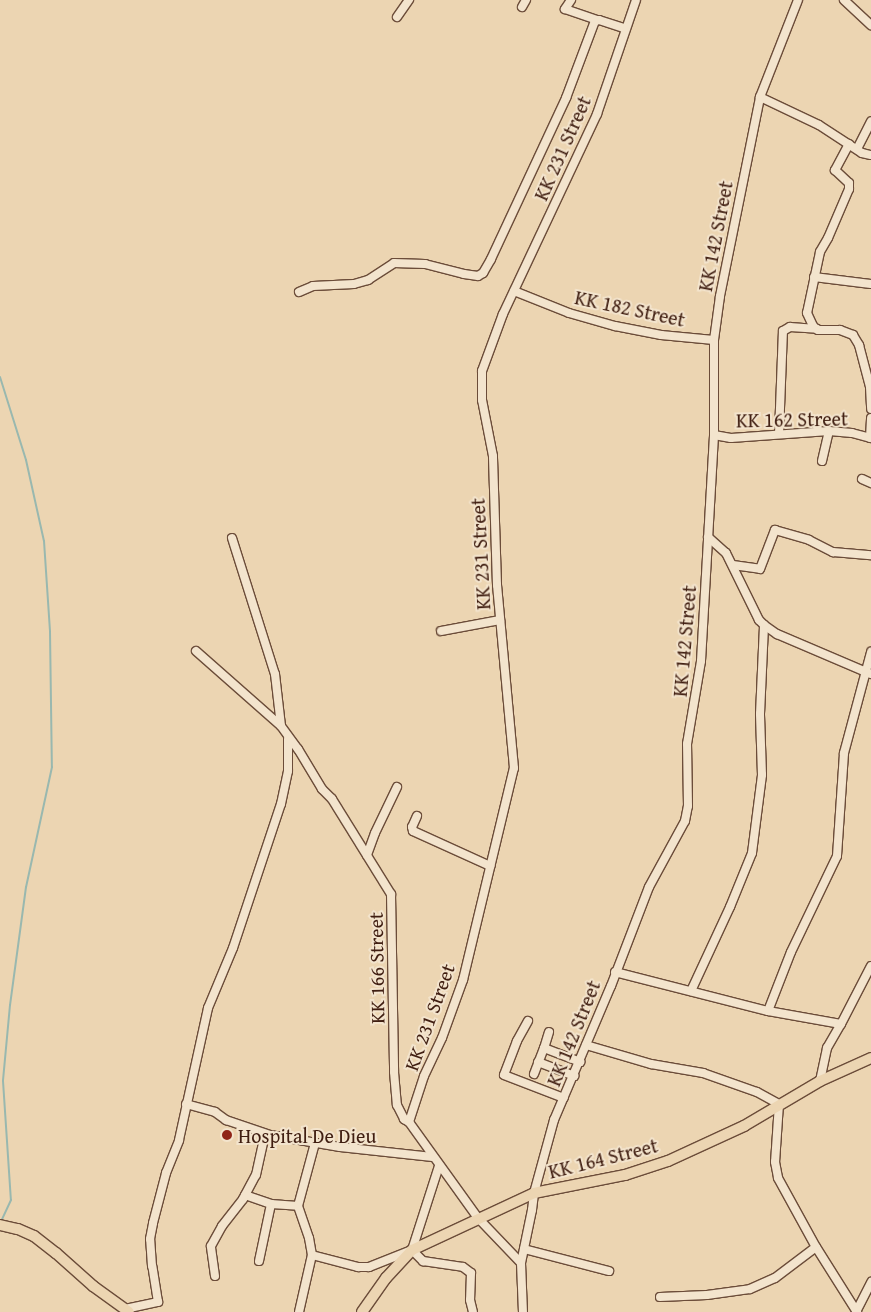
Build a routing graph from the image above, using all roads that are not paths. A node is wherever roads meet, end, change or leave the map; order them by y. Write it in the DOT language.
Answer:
graph roads {
  1 [pos="409,0"];
  2 [pos="571,0"];
  3 [pos="636,0"];
  4 [pos="798,0"];
  5 [pos="844,0"];
  6 [pos="397,17"];
  7 [pos="597,20"];
  8 [pos="871,25"];
  9 [pos="626,29"];
  10 [pos="760,97"];
  11 [pos="871,121"];
  12 [pos="849,144"];
  13 [pos="857,149"];
  14 [pos="871,155"];
  15 [pos="814,276"];
  16 [pos="871,284"];
  17 [pos="514,290"];
  18 [pos="299,292"];
  19 [pos="818,330"];
  20 [pos="714,340"];
  21 [pos="871,409"];
  22 [pos="871,418"];
  23 [pos="829,430"];
  24 [pos="779,434"];
  25 [pos="714,435"];
  26 [pos="870,438"];
  27 [pos="822,461"];
  28 [pos="862,479"];
  29 [pos="871,483"];
  30 [pos="708,537"];
  31 [pos="232,538"];
  32 [pos="871,555"];
  33 [pos="733,565"];
  34 [pos="500,620"];
  35 [pos="764,625"];
  36 [pos="441,631"];
  37 [pos="196,651"];
  38 [pos="871,652"];
  39 [pos="868,673"];
  40 [pos="281,726"];
  41 [pos="288,739"];
  42 [pos="397,787"];
  43 [pos="417,816"];
  44 [pos="367,855"];
  45 [pos="490,866"];
  46 [pos="871,966"];
  47 [pos="615,972"];
  48 [pos="691,991"];
  49 [pos="768,1011"];
  50 [pos="528,1021"];
  51 [pos="842,1024"];
  52 [pos="549,1032"];
  53 [pos="586,1046"];
  54 [pos="544,1048"];
  55 [pos="871,1058"];
  56 [pos="538,1062"];
  57 [pos="580,1062"];
  58 [pos="534,1074"];
  59 [pos="574,1076"];
  60 [pos="820,1081"];
  61 [pos="564,1098"];
  62 [pos="186,1104"];
  63 [pos="779,1104"];
  64 [pos="409,1122"];
  65 [pos="264,1134"];
  66 [pos="315,1143"];
  67 [pos="432,1157"];
  68 [pos="438,1166"];
  69 [pos="534,1193"];
  70 [pos="245,1195"];
  71 [pos="271,1204"];
  72 [pos="298,1206"];
  73 [pos="478,1218"];
  74 [pos="0,1225"];
  75 [pos="816,1247"];
  76 [pos="412,1250"];
  77 [pos="524,1250"];
  78 [pos="312,1255"];
  79 [pos="259,1261"];
  80 [pos="521,1262"];
  81 [pos="610,1271"];
  82 [pos="215,1276"];
  83 [pos="871,1282"];
  84 [pos="660,1297"];
  85 [pos="127,1310"];
  86 [pos="299,1312"];
  87 [pos="362,1312"];
  88 [pos="473,1312"];
  89 [pos="523,1312"];
  90 [pos="857,1312"];
  1 -- 6 [label="street"];
  2 -- 7 [label="street"];
  3 -- 9 [label="street, KK 231 Street"];
  4 -- 10 [label="street, KK 142 Street"];
  5 -- 8 [label="street"];
  7 -- 9 [label="street"];
  7 -- 18 [label="street"];
  9 -- 17 [label="street, KK 231 Street"];
  10 -- 12 [label="street"];
  10 -- 20 [label="street, KK 142 Street"];
  11 -- 13 [label="street"];
  12 -- 13 [label="street"];
  12 -- 15 [label="street"];
  13 -- 14 [label="street"];
  15 -- 16 [label="street"];
  15 -- 19 [label="street"];
  17 -- 20 [label="street, KK 182 Street"];
  17 -- 34 [label="street, KK 231 Street"];
  19 -- 21 [label="street"];
  19 -- 24 [label="street"];
  20 -- 25 [label="street, KK 142 Street"];
  22 -- 26 [label="street"];
  23 -- 24 [label="street, KK 162 Street"];
  23 -- 26 [label="street, KK 162 Street"];
  23 -- 27 [label="street"];
  24 -- 25 [label="street, KK 162 Street"];
  25 -- 30 [label="street, KK 142 Street"];
  28 -- 29 [label="street"];
  30 -- 33 [label="street"];
  30 -- 47 [label="street, KK 142 Street"];
  31 -- 40 [label="street"];
  32 -- 33 [label="street"];
  33 -- 35 [label="street"];
  34 -- 36 [label="street"];
  34 -- 45 [label="street, KK 231 Street"];
  35 -- 39 [label="street"];
  35 -- 48 [label="street"];
  37 -- 40 [label="street, KK 166 Street"];
  38 -- 39 [label="street"];
  39 -- 49 [label="street"];
  40 -- 41 [label="street, KK 166 Street"];
  41 -- 44 [label="street, KK 166 Street"];
  41 -- 62 [label="street"];
  42 -- 44 [label="street"];
  43 -- 45 [label="street"];
  44 -- 64 [label="street, KK 166 Street"];
  45 -- 64 [label="street, KK 231 Street"];
  46 -- 51 [label="street"];
  47 -- 48 [label="street"];
  47 -- 53 [label="street, KK 142 Street"];
  48 -- 49 [label="street"];
  49 -- 51 [label="street"];
  50 -- 61 [label="street"];
  51 -- 60 [label="street"];
  52 -- 54 [label="street"];
  53 -- 57 [label="street, KK 142 Street"];
  53 -- 63 [label="street"];
  54 -- 56 [label="street"];
  54 -- 57 [label="street"];
  55 -- 60 [label="main road, KK 164 Street"];
  56 -- 58 [label="street"];
  56 -- 59 [label="street"];
  57 -- 59 [label="street, KK 142 Street"];
  59 -- 61 [label="street, KK 142 Street"];
  60 -- 63 [label="main road, KK 164 Street"];
  61 -- 69 [label="street, KK 142 Street"];
  62 -- 65 [label="street"];
  62 -- 85 [label="street"];
  63 -- 69 [label="main road, KK 164 Street"];
  63 -- 75 [label="street"];
  64 -- 67 [label="street, KK 166 Street"];
  65 -- 66 [label="street"];
  65 -- 70 [label="street"];
  66 -- 67 [label="street"];
  66 -- 72 [label="street"];
  67 -- 68 [label="street, KK 166 Street"];
  68 -- 73 [label="street, KK 166 Street"];
  68 -- 76 [label="street"];
  69 -- 73 [label="main road, KK 164 Street"];
  69 -- 77 [label="street, KK 142 Street"];
  70 -- 71 [label="street"];
  70 -- 82 [label="street"];
  71 -- 72 [label="street"];
  71 -- 79 [label="street"];
  72 -- 78 [label="street"];
  73 -- 76 [label="main road, KK 164 Street"];
  73 -- 80 [label="street, KK 166 Street"];
  74 -- 85 [label="main road"];
  75 -- 84 [label="street"];
  75 -- 90 [label="street"];
  76 -- 78 [label="street"];
  76 -- 87 [label="main road, KK 164 Street"];
  76 -- 88 [label="street"];
  77 -- 80 [label="street, KK 142 Street"];
  77 -- 81 [label="street"];
  78 -- 86 [label="street"];
  80 -- 89 [label="street"];
  83 -- 90 [label="street"];
}
